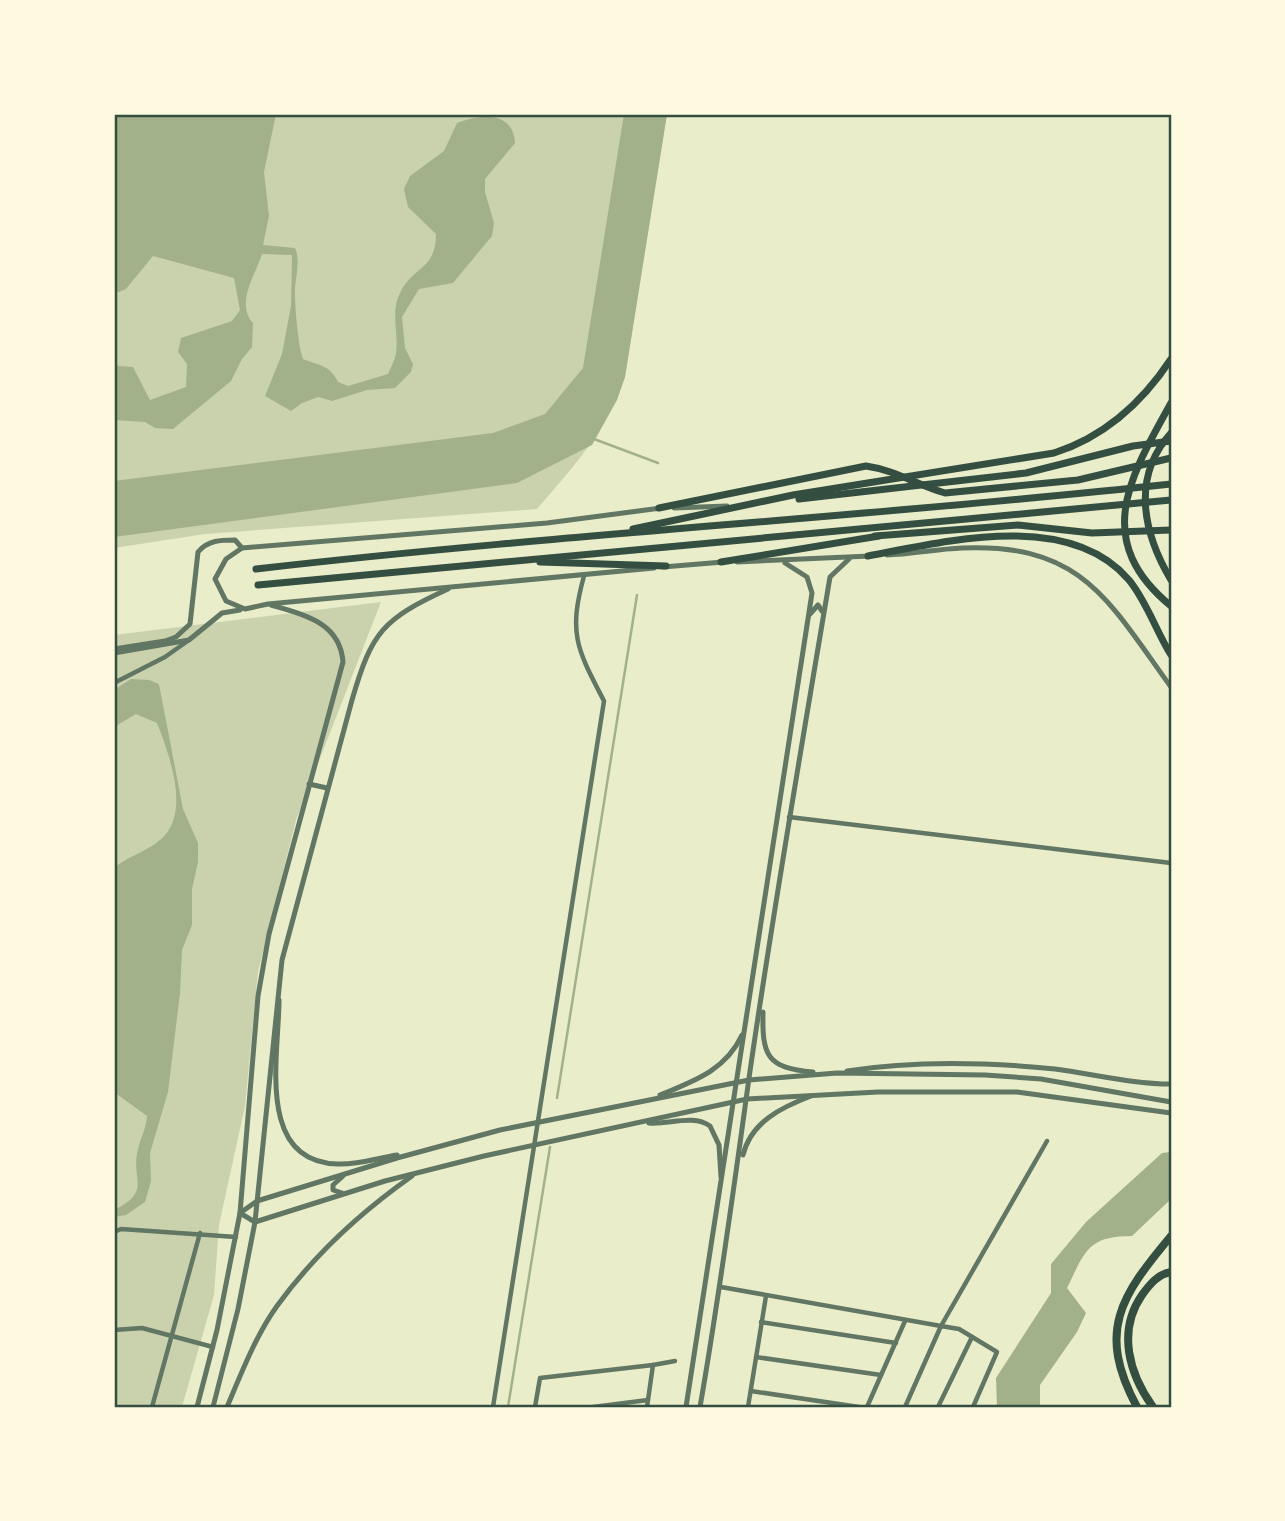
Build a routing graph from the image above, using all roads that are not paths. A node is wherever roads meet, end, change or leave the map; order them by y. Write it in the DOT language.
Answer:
graph roads {
  1 [pos="1171,359"];
  2 [pos="1171,403"];
  3 [pos="1171,433"];
  4 [pos="1171,441"];
  5 [pos="1171,458"];
  6 [pos="1171,484"];
  7 [pos="794,497"];
  8 [pos="1171,500"];
  9 [pos="737,506"];
  10 [pos="659,508"];
  11 [pos="945,522"];
  12 [pos="1171,530"];
  13 [pos="601,536"];
  14 [pos="875,536"];
  15 [pos="242,548"];
  16 [pos="868,556"];
  17 [pos="852,557"];
  18 [pos="511,561"];
  19 [pos="779,561"];
  20 [pos="721,562"];
  21 [pos="666,566"];
  22 [pos="256,569"];
  23 [pos="584,576"];
  24 [pos="1170,577"];
  25 [pos="258,585"];
  26 [pos="454,586"];
  27 [pos="268,604"];
  28 [pos="1171,606"];
  29 [pos="245,609"];
  30 [pos="808,620"];
  31 [pos="823,621"];
  32 [pos="189,640"];
  33 [pos="152,645"];
  34 [pos="114,651"];
  35 [pos="1171,655"];
  36 [pos="114,683"];
  37 [pos="1171,687"];
  38 [pos="309,784"];
  39 [pos="327,788"];
  40 [pos="789,817"];
  41 [pos="1171,863"];
  42 [pos="280,975"];
  43 [pos="763,991"];
  44 [pos="745,1029"];
  45 [pos="831,1073"];
  46 [pos="749,1080"];
  47 [pos="736,1083"];
  48 [pos="1171,1084"];
  49 [pos="818,1093"];
  50 [pos="747,1100"];
  51 [pos="647,1101"];
  52 [pos="733,1102"];
  53 [pos="1171,1102"];
  54 [pos="1171,1113"];
  55 [pos="642,1122"];
  56 [pos="538,1123"];
  57 [pos="248,1126"];
  58 [pos="265,1126"];
  59 [pos="1047,1141"];
  60 [pos="534,1145"];
  61 [pos="421,1151"];
  62 [pos="417,1173"];
  63 [pos="345,1174"];
  64 [pos="737,1182"];
  65 [pos="722,1184"];
  66 [pos="343,1194"];
  67 [pos="257,1201"];
  68 [pos="240,1213"];
  69 [pos="255,1222"];
  70 [pos="114,1232"];
  71 [pos="200,1233"];
  72 [pos="1171,1236"];
  73 [pos="236,1237"];
  74 [pos="1171,1272"];
  75 [pos="227,1282"];
  76 [pos="243,1285"];
  77 [pos="721,1287"];
  78 [pos="766,1296"];
  79 [pos="905,1321"];
  80 [pos="761,1322"];
  81 [pos="941,1326"];
  82 [pos="114,1330"];
  83 [pos="171,1336"];
  84 [pos="972,1337"];
  85 [pos="896,1343"];
  86 [pos="213,1347"];
  87 [pos="756,1357"];
  88 [pos="675,1361"];
  89 [pos="653,1365"];
  90 [pos="881,1375"];
  91 [pos="751,1391"];
  92 [pos="648,1400"];
  93 [pos="152,1407"];
  94 [pos="197,1407"];
  95 [pos="213,1407"];
  96 [pos="227,1407"];
  97 [pos="493,1407"];
  98 [pos="535,1407"];
  99 [pos="593,1407"];
  100 [pos="647,1407"];
  101 [pos="687,1407"];
  102 [pos="700,1407"];
  103 [pos="748,1407"];
  104 [pos="859,1407"];
  105 [pos="867,1407"];
  106 [pos="905,1407"];
  107 [pos="938,1407"];
  108 [pos="973,1407"];
  109 [pos="1138,1407"];
  110 [pos="1153,1407"];
  1 -- 7 [label="highway"];
  2 -- 28 [label="highway"];
  3 -- 24 [label="highway"];
  4 -- 7 [label="highway"];
  5 -- 10 [label="highway"];
  6 -- 13 [label="highway"];
  7 -- 9 [label="highway"];
  8 -- 11 [label="highway"];
  9 -- 10 [label="street"];
  9 -- 13 [label="highway"];
  10 -- 15 [label="street"];
  11 -- 14 [label="highway"];
  11 -- 18 [label="highway"];
  12 -- 14 [label="highway"];
  13 -- 22 [label="highway"];
  14 -- 20 [label="highway"];
  15 -- 29 [label="street"];
  15 -- 33 [label="street"];
  16 -- 17 [label="street"];
  16 -- 35 [label="highway"];
  16 -- 37 [label="street"];
  17 -- 19 [label="street"];
  17 -- 31 [label="street"];
  18 -- 21 [label="highway"];
  18 -- 25 [label="highway"];
  19 -- 20 [label="street"];
  19 -- 30 [label="street"];
  20 -- 21 [label="street"];
  21 -- 23 [label="street"];
  23 -- 26 [label="street"];
  23 -- 56 [label="street"];
  26 -- 27 [label="street"];
  26 -- 39 [label="street"];
  27 -- 29 [label="street"];
  27 -- 38 [label="street"];
  29 -- 32 [label="street"];
  30 -- 31 [label="street"];
  30 -- 44 [label="street"];
  31 -- 40 [label="street"];
  32 -- 33 [label="street"];
  32 -- 36 [label="street"];
  33 -- 34 [label="street"];
  38 -- 39 [label="street"];
  38 -- 57 [label="street"];
  39 -- 42 [label="street"];
  40 -- 41 [label="street"];
  40 -- 43 [label="street"];
  42 -- 58 [label="street"];
  42 -- 61 [label="street"];
  43 -- 45 [label="street"];
  43 -- 46 [label="street"];
  44 -- 47 [label="street"];
  44 -- 51 [label="street"];
  45 -- 46 [label="street"];
  45 -- 48 [label="street"];
  45 -- 53 [label="street"];
  46 -- 47 [label="street"];
  46 -- 50 [label="street"];
  47 -- 51 [label="street"];
  47 -- 52 [label="street"];
  49 -- 50 [label="street"];
  49 -- 54 [label="street"];
  49 -- 64 [label="street"];
  50 -- 52 [label="street"];
  50 -- 64 [label="street"];
  51 -- 56 [label="street"];
  52 -- 55 [label="street"];
  52 -- 65 [label="street"];
  55 -- 60 [label="street"];
  55 -- 65 [label="street"];
  56 -- 60 [label="street"];
  56 -- 61 [label="street"];
  57 -- 58 [label="street"];
  57 -- 68 [label="street"];
  58 -- 67 [label="street"];
  59 -- 81 [label="street"];
  60 -- 62 [label="street"];
  60 -- 97 [label="street"];
  61 -- 63 [label="street"];
  62 -- 66 [label="street"];
  62 -- 96 [label="street"];
  63 -- 66 [label="street"];
  63 -- 67 [label="street"];
  64 -- 77 [label="street"];
  65 -- 101 [label="street"];
  66 -- 69 [label="street"];
  67 -- 68 [label="street"];
  67 -- 69 [label="street"];
  68 -- 69 [label="street"];
  68 -- 73 [label="street"];
  69 -- 76 [label="street"];
  70 -- 71 [label="street"];
  71 -- 73 [label="street"];
  71 -- 83 [label="street"];
  72 -- 109 [label="highway"];
  73 -- 75 [label="street"];
  74 -- 110 [label="highway"];
  75 -- 76 [label="street"];
  75 -- 86 [label="street"];
  76 -- 95 [label="street"];
  77 -- 78 [label="street"];
  77 -- 102 [label="street"];
  78 -- 79 [label="street"];
  78 -- 80 [label="street"];
  79 -- 81 [label="street"];
  79 -- 85 [label="street"];
  80 -- 85 [label="street"];
  80 -- 87 [label="street"];
  81 -- 84 [label="street"];
  81 -- 106 [label="street"];
  82 -- 83 [label="street"];
  83 -- 86 [label="street"];
  83 -- 93 [label="street"];
  84 -- 107 [label="street"];
  84 -- 108 [label="street"];
  85 -- 90 [label="street"];
  86 -- 94 [label="street"];
  87 -- 90 [label="street"];
  87 -- 91 [label="street"];
  88 -- 89 [label="street"];
  89 -- 92 [label="street"];
  89 -- 98 [label="street"];
  90 -- 105 [label="street"];
  91 -- 103 [label="street"];
  91 -- 104 [label="street"];
  92 -- 99 [label="street"];
  92 -- 100 [label="street"];
}
